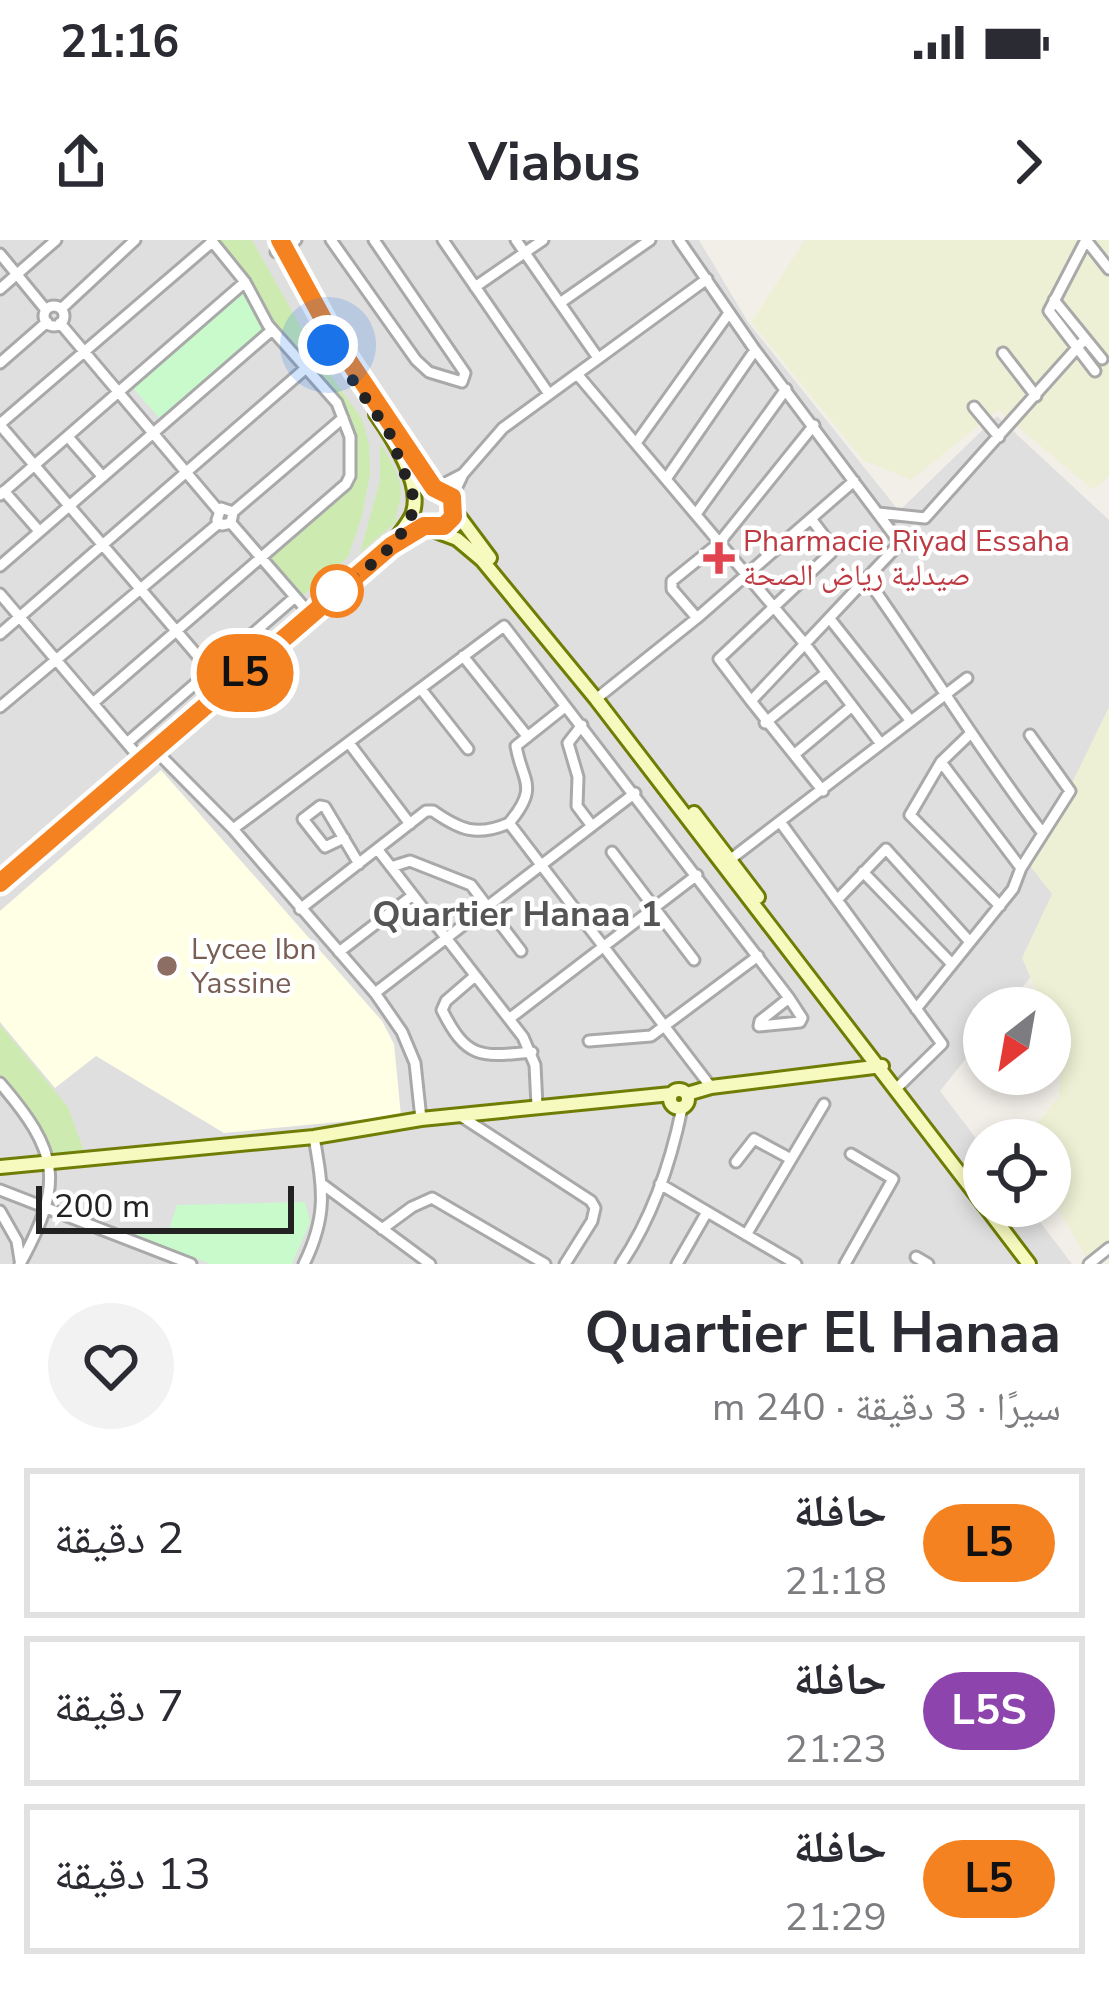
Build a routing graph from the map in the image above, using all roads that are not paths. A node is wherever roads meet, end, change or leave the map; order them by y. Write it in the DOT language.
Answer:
graph roads {
  1 [pos="56,240"];
  2 [pos="135,240"];
  3 [pos="332,240"];
  4 [pos="374,240"];
  5 [pos="443,240"];
  6 [pos="516,240"];
  7 [pos="543,240"];
  8 [pos="650,240"];
  9 [pos="679,240"];
  10 [pos="211,241"];
  11 [pos="281,244"];
  12 [pos="1097,245"];
  13 [pos="524,252"];
  14 [pos="0,254"];
  15 [pos="1109,269"];
  16 [pos="16,274"];
  17 [pos="707,279"];
  18 [pos="245,282"];
  19 [pos="475,287"];
  20 [pos="0,289"];
  21 [pos="1054,300"];
  22 [pos="560,303"];
  23 [pos="61,308"];
  24 [pos="729,313"];
  25 [pos="47,316"];
  26 [pos="60,323"];
  27 [pos="272,330"];
  28 [pos="1085,339"];
  29 [pos="755,350"];
  30 [pos="1077,350"];
  31 [pos="84,351"];
  32 [pos="1003,353"];
  33 [pos="598,358"];
  34 [pos="1102,359"];
  35 [pos="456,361"];
  36 [pos="0,363"];
  37 [pos="306,368"];
  38 [pos="1095,371"];
  39 [pos="577,374"];
  40 [pos="438,376"];
  41 [pos="786,389"];
  42 [pos="119,393"];
  43 [pos="549,394"];
  44 [pos="1036,396"];
  45 [pos="974,407"];
  46 [pos="343,418"];
  47 [pos="814,424"];
  48 [pos="0,425"];
  49 [pos="153,433"];
  50 [pos="69,437"];
  51 [pos="999,437"];
  52 [pos="636,443"];
  53 [pos="35,466"];
  54 [pos="190,472"];
  55 [pos="463,474"];
  56 [pos="102,476"];
  57 [pos="666,479"];
  58 [pos="854,481"];
  59 [pos="435,488"];
  60 [pos="2,493"];
  61 [pos="453,504"];
  62 [pos="68,505"];
  63 [pos="414,506"];
  64 [pos="878,513"];
  65 [pos="696,514"];
  66 [pos="228,519"];
  67 [pos="812,520"];
  68 [pos="431,528"];
  69 [pos="39,531"];
  70 [pos="719,543"];
  71 [pos="102,544"];
  72 [pos="391,546"];
  73 [pos="260,556"];
  74 [pos="0,566"];
  75 [pos="746,576"];
  76 [pos="867,579"];
  77 [pos="139,588"];
  78 [pos="0,594"];
  79 [pos="296,597"];
  80 [pos="774,608"];
  81 [pos="310,614"];
  82 [pos="20,617"];
  83 [pos="697,618"];
  84 [pos="830,619"];
  85 [pos="178,633"];
  86 [pos="0,634"];
  87 [pos="806,644"];
  88 [pos="464,656"];
  89 [pos="55,658"];
  90 [pos="211,671"];
  91 [pos="825,674"];
  92 [pos="968,678"];
  93 [pos="226,689"];
  94 [pos="421,689"];
  95 [pos="948,693"];
  96 [pos="599,696"];
  97 [pos="751,701"];
  98 [pos="93,703"];
  99 [pos="851,706"];
  100 [pos="0,707"];
  101 [pos="565,707"];
  102 [pos="910,720"];
  103 [pos="765,723"];
  104 [pos="582,725"];
  105 [pos="970,734"];
  106 [pos="1030,735"];
  107 [pos="527,736"];
  108 [pos="127,743"];
  109 [pos="350,743"];
  110 [pos="881,744"];
  111 [pos="468,749"];
  112 [pos="156,751"];
  113 [pos="795,754"];
  114 [pos="143,762"];
  115 [pos="941,762"];
  116 [pos="823,790"];
  117 [pos="635,793"];
  118 [pos="509,823"];
  119 [pos="782,823"];
  120 [pos="410,824"];
  121 [pos="592,826"];
  122 [pos="232,830"];
  123 [pos="1042,832"];
  124 [pos="344,838"];
  125 [pos="378,850"];
  126 [pos="612,852"];
  127 [pos="726,862"];
  128 [pos="359,864"];
  129 [pos="541,864"];
  130 [pos="391,867"];
  131 [pos="1021,868"];
  132 [pos="863,872"];
  133 [pos="697,875"];
  134 [pos="0,883"];
  135 [pos="413,895"];
  136 [pos="837,900"];
  137 [pos="487,904"];
  138 [pos="1000,906"];
  139 [pos="654,907"];
  140 [pos="300,908"];
  141 [pos="446,937"];
  142 [pos="970,942"];
  143 [pos="602,945"];
  144 [pos="521,951"];
  145 [pos="339,952"];
  146 [pos="758,956"];
  147 [pos="694,960"];
  148 [pos="952,964"];
  149 [pos="476,976"];
  150 [pos="375,993"];
  151 [pos="789,998"];
  152 [pos="916,1009"];
  153 [pos="509,1019"];
  154 [pos="664,1027"];
  155 [pos="590,1041"];
  156 [pos="532,1052"];
  157 [pos="881,1066"];
  158 [pos="0,1083"];
  159 [pos="900,1085"];
  160 [pos="711,1087"];
  161 [pos="685,1101"];
  162 [pos="824,1104"];
  163 [pos="537,1106"];
  164 [pos="459,1115"];
  165 [pos="421,1119"];
  166 [pos="314,1137"];
  167 [pos="942,1144"];
  168 [pos="851,1154"];
  169 [pos="791,1159"];
  170 [pos="50,1162"];
  171 [pos="736,1162"];
  172 [pos="0,1168"];
  173 [pos="963,1169"];
  174 [pos="963,1173"];
  175 [pos="322,1184"];
  176 [pos="660,1184"];
  177 [pos="0,1190"];
  178 [pos="44,1208"];
  179 [pos="0,1210"];
  180 [pos="707,1212"];
  181 [pos="1004,1227"];
  182 [pos="382,1228"];
  183 [pos="746,1235"];
  184 [pos="1109,1248"];
  185 [pos="916,1257"];
  186 [pos="20,1263"];
  187 [pos="190,1264"];
  188 [pos="304,1264"];
  189 [pos="430,1264"];
  190 [pos="545,1264"];
  191 [pos="565,1264"];
  192 [pos="621,1264"];
  193 [pos="677,1264"];
  194 [pos="795,1264"];
  195 [pos="845,1264"];
  196 [pos="928,1264"];
  197 [pos="1034,1264"];
  198 [pos="1089,1264"];
  1 -- 16 [label="street"];
  2 -- 23 [label="street"];
  3 -- 40 [label="street"];
  4 -- 35 [label="street"];
  5 -- 19 [label="street"];
  6 -- 13 [label="street"];
  7 -- 13 [label="street"];
  8 -- 22 [label="street"];
  9 -- 17 [label="street"];
  10 -- 18 [label="street"];
  10 -- 31 [label="street"];
  11 -- 59 [label="main road"];
  11 -- 63 [label="main road"];
  12 -- 15 [label="street"];
  12 -- 21 [label="street"];
  13 -- 19 [label="street"];
  13 -- 22 [label="street"];
  14 -- 16 [label="street"];
  16 -- 20 [label="street"];
  16 -- 25 [label="street"];
  17 -- 24 [label="street"];
  17 -- 33 [label="street"];
  18 -- 27 [label="street"];
  18 -- 42 [label="street"];
  19 -- 43 [label="street"];
  21 -- 28 [label="street"];
  21 -- 30 [label="street"];
  22 -- 33 [label="street"];
  23 -- 25 [label="street"];
  23 -- 26 [label="street"];
  24 -- 29 [label="street"];
  24 -- 52 [label="street"];
  25 -- 26 [label="street"];
  25 -- 36 [label="street"];
  26 -- 31 [label="street"];
  27 -- 37 [label="street"];
  27 -- 49 [label="street"];
  28 -- 30 [label="street"];
  28 -- 34 [label="street"];
  29 -- 41 [label="street"];
  29 -- 57 [label="street"];
  30 -- 38 [label="street"];
  30 -- 44 [label="street"];
  31 -- 42 [label="street"];
  31 -- 48 [label="street"];
  32 -- 44 [label="street"];
  33 -- 39 [label="street"];
  35 -- 40 [label="street"];
  35 -- 40 [label="street"];
  37 -- 46 [label="street"];
  37 -- 54 [label="street"];
  39 -- 43 [label="street"];
  39 -- 52 [label="street"];
  41 -- 47 [label="street"];
  41 -- 65 [label="street"];
  42 -- 49 [label="street"];
  42 -- 50 [label="street"];
  43 -- 55 [label="street"];
  44 -- 51 [label="street"];
  45 -- 51 [label="street"];
  46 -- 66 [label="street"];
  46 -- 73 [label="street"];
  47 -- 58 [label="street"];
  47 -- 70 [label="street"];
  48 -- 53 [label="street"];
  49 -- 54 [label="street"];
  49 -- 56 [label="street"];
  50 -- 53 [label="street"];
  50 -- 56 [label="street"];
  51 -- 64 [label="street"];
  52 -- 57 [label="street"];
  53 -- 60 [label="street"];
  53 -- 62 [label="street"];
  54 -- 66 [label="street"];
  54 -- 71 [label="street"];
  55 -- 59 [label="street"];
  55 -- 61 [label="street"];
  56 -- 62 [label="street"];
  57 -- 65 [label="street"];
  58 -- 64 [label="street"];
  58 -- 67 [label="street"];
  59 -- 61 [label="main road"];
  59 -- 63 [label="main road"];
  60 -- 69 [label="street"];
  61 -- 68 [label="main road"];
  61 -- 96 [label="main road"];
  62 -- 69 [label="street"];
  62 -- 71 [label="street"];
  63 -- 68 [label="main road"];
  63 -- 72 [label="main road"];
  64 -- 76 [label="street"];
  65 -- 70 [label="street"];
  66 -- 73 [label="street"];
  66 -- 77 [label="street"];
  67 -- 75 [label="street"];
  67 -- 80 [label="street"];
  68 -- 72 [label="main road"];
  68 -- 96 [label="main road"];
  69 -- 74 [label="street"];
  70 -- 75 [label="street"];
  70 -- 83 [label="street"];
  71 -- 77 [label="street"];
  71 -- 82 [label="street"];
  72 -- 81 [label="main road"];
  73 -- 79 [label="street"];
  73 -- 85 [label="street"];
  75 -- 80 [label="street"];
  75 -- 83 [label="street"];
  76 -- 84 [label="street"];
  76 -- 95 [label="street"];
  77 -- 85 [label="street"];
  77 -- 89 [label="street"];
  78 -- 82 [label="street"];
  79 -- 81 [label="street"];
  79 -- 90 [label="street"];
  80 -- 87 [label="street"];
  80 -- 97 [label="street"];
  81 -- 93 [label="main road"];
  82 -- 86 [label="street"];
  82 -- 89 [label="street"];
  83 -- 96 [label="street"];
  84 -- 87 [label="street"];
  84 -- 102 [label="street"];
  85 -- 90 [label="street"];
  85 -- 98 [label="street"];
  87 -- 91 [label="street"];
  87 -- 97 [label="street"];
  88 -- 94 [label="street"];
  88 -- 101 [label="street"];
  88 -- 107 [label="street"];
  89 -- 98 [label="street"];
  89 -- 100 [label="street"];
  90 -- 93 [label="street"];
  90 -- 108 [label="street"];
  91 -- 99 [label="street"];
  91 -- 103 [label="street"];
  92 -- 95 [label="street"];
  93 -- 112 [label="main road"];
  94 -- 109 [label="street"];
  94 -- 111 [label="street"];
  95 -- 102 [label="street"];
  95 -- 105 [label="street"];
  96 -- 127 [label="main road"];
  97 -- 103 [label="street"];
  98 -- 108 [label="street"];
  99 -- 110 [label="street"];
  99 -- 113 [label="street"];
  101 -- 104 [label="street"];
  101 -- 107 [label="street"];
  102 -- 110 [label="street"];
  103 -- 113 [label="street"];
  104 -- 117 [label="street"];
  104 -- 121 [label="street"];
  105 -- 115 [label="street"];
  105 -- 123 [label="street"];
  106 -- 123 [label="street"];
  107 -- 118 [label="street"];
  108 -- 114 [label="street"];
  109 -- 120 [label="street"];
  109 -- 122 [label="street"];
  110 -- 116 [label="street"];
  112 -- 114 [label="main road"];
  112 -- 122 [label="street"];
  113 -- 116 [label="street"];
  114 -- 134 [label="main road"];
  115 -- 131 [label="street"];
  115 -- 138 [label="street"];
  116 -- 119 [label="street"];
  117 -- 121 [label="street"];
  117 -- 133 [label="street"];
  118 -- 120 [label="street"];
  118 -- 129 [label="street"];
  119 -- 127 [label="street"];
  119 -- 136 [label="street"];
  120 -- 125 [label="street"];
  121 -- 129 [label="street"];
  122 -- 140 [label="street"];
  123 -- 131 [label="street"];
  124 -- 124 [label="street"];
  124 -- 128 [label="street"];
  125 -- 128 [label="street"];
  125 -- 130 [label="street"];
  126 -- 139 [label="street"];
  127 -- 157 [label="main road"];
  128 -- 140 [label="street"];
  129 -- 137 [label="street"];
  129 -- 143 [label="street"];
  130 -- 135 [label="street"];
  130 -- 137 [label="street"];
  131 -- 138 [label="street"];
  132 -- 136 [label="street"];
  132 -- 142 [label="street"];
  132 -- 148 [label="street"];
  133 -- 139 [label="street"];
  133 -- 146 [label="street"];
  135 -- 141 [label="street"];
  135 -- 145 [label="street"];
  136 -- 152 [label="street"];
  137 -- 141 [label="street"];
  137 -- 144 [label="street"];
  138 -- 142 [label="street"];
  139 -- 143 [label="street"];
  139 -- 147 [label="street"];
  140 -- 145 [label="street"];
  141 -- 149 [label="street"];
  141 -- 150 [label="street"];
  142 -- 148 [label="street"];
  143 -- 153 [label="street"];
  143 -- 154 [label="street"];
  145 -- 150 [label="street"];
  146 -- 151 [label="street"];
  146 -- 154 [label="street"];
  148 -- 152 [label="street"];
  149 -- 153 [label="street"];
  149 -- 156 [label="street"];
  150 -- 165 [label="street"];
  151 -- 151 [label="street"];
  152 -- 159 [label="street"];
  153 -- 156 [label="street"];
  154 -- 155 [label="street"];
  154 -- 160 [label="street"];
  156 -- 163 [label="street"];
  157 -- 159 [label="main road"];
  157 -- 160 [label="main road"];
  157 -- 167 [label="main road"];
  158 -- 170 [label="street"];
  159 -- 167 [label="main road"];
  160 -- 161 [label="main road"];
  161 -- 163 [label="main road"];
  161 -- 176 [label="street"];
  162 -- 169 [label="street"];
  163 -- 164 [label="main road"];
  164 -- 165 [label="main road"];
  164 -- 191 [label="street"];
  165 -- 166 [label="main road"];
  166 -- 170 [label="main road"];
  166 -- 175 [label="street"];
  167 -- 173 [label="main road"];
  167 -- 174 [label="main road"];
  168 -- 195 [label="street"];
  169 -- 171 [label="street"];
  169 -- 183 [label="street"];
  170 -- 172 [label="main road"];
  170 -- 178 [label="street"];
  175 -- 182 [label="street"];
  175 -- 188 [label="street"];
  176 -- 180 [label="street"];
  176 -- 192 [label="street"];
  177 -- 178 [label="street"];
  178 -- 186 [label="street"];
  178 -- 187 [label="street"];
  179 -- 186 [label="street"];
  180 -- 183 [label="street"];
  180 -- 193 [label="street"];
  181 -- 197 [label="main road"];
  182 -- 189 [label="street"];
  182 -- 190 [label="street"];
  183 -- 194 [label="street"];
  184 -- 198 [label="street"];
  185 -- 196 [label="street"];
}
